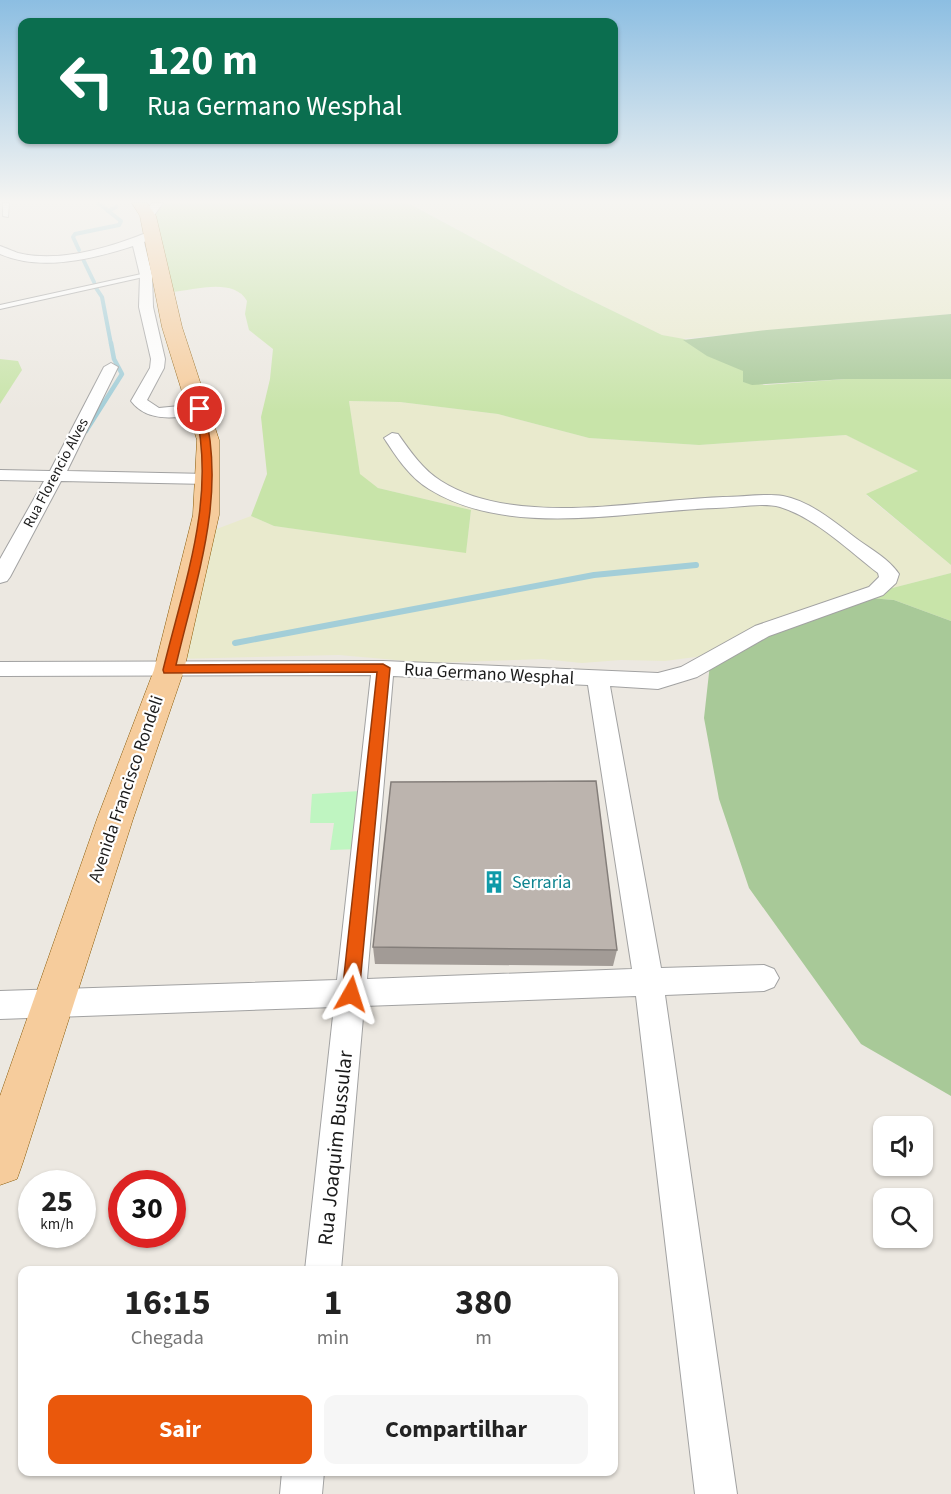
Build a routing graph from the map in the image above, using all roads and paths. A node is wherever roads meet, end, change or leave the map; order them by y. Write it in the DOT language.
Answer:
graph roads {
  1 [pos="159,273"];
  2 [pos="146,275"];
  3 [pos="0,307"];
  4 [pos="111,367"];
  5 [pos="200,409"];
  6 [pos="392,438"];
  7 [pos="0,475"];
  8 [pos="55,477"];
  9 [pos="208,479"];
  10 [pos="0,577"];
  11 [pos="383,668"];
  12 [pos="0,669"];
  13 [pos="169,670"];
  14 [pos="598,680"];
  15 [pos="764,978"];
  16 [pos="649,984"];
  17 [pos="351,994"];
  18 [pos="0,1005"];
  19 [pos="52,1005"];
  20 [pos="0,1162"];
  21 [pos="323,1266"];
  22 [pos="303,1476"];
  23 [pos="301,1494"];
  24 [pos="716,1494"];
  1 -- 5 [label="main road, Avenida Francisco Rondeli"];
  2 -- 3 [label="lane"];
  2 -- 5 [label="street"];
  4 -- 8 [label="street, Rua Florencio Alves"];
  5 -- 9 [label="main road, Avenida Francisco Rondeli"];
  6 -- 14 [label="street, Rua Germano Wesphal"];
  7 -- 8 [label="street"];
  8 -- 9 [label="street"];
  8 -- 10 [label="street, Rua Florencio Alves"];
  9 -- 13 [label="main road, Avenida Francisco Rondeli"];
  11 -- 13 [label="street, Rua Germano Wesphal"];
  11 -- 14 [label="street, Rua Germano Wesphal"];
  11 -- 17 [label="street, Rua Joaquim Bussular"];
  12 -- 13 [label="street, Rua Germano Wesphal"];
  13 -- 19 [label="main road, Avenida Francisco Rondeli"];
  14 -- 16 [label="street"];
  15 -- 16 [label="street"];
  16 -- 17 [label="street"];
  16 -- 24 [label="street"];
  17 -- 19 [label="street"];
  17 -- 21 [label="street, Rua Joaquim Bussular"];
  18 -- 19 [label="street"];
  19 -- 20 [label="main road, Avenida Francisco Rondeli"];
  22 -- 23 [label="street"];
}
